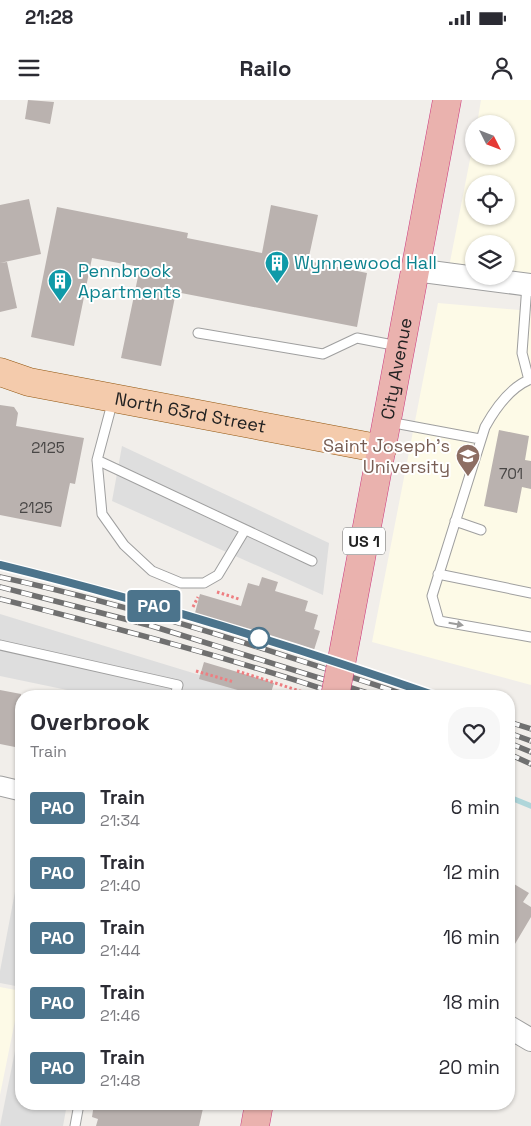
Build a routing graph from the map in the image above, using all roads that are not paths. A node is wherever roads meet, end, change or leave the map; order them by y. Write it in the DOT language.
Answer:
graph roads {
  1 [pos="447,100"];
  2 [pos="415,270"];
  3 [pos="529,285"];
  4 [pos="198,333"];
  5 [pos="401,346"];
  6 [pos="0,372"];
  7 [pos="530,380"];
  8 [pos="114,398"];
  9 [pos="387,422"];
  10 [pos="480,439"];
  11 [pos="382,449"];
  12 [pos="97,460"];
  13 [pos="454,521"];
  14 [pos="245,530"];
  15 [pos="480,530"];
  16 [pos="312,561"];
  17 [pos="438,574"];
  18 [pos="531,593"];
  19 [pos="531,636"];
  20 [pos="0,645"];
  21 [pos="177,690"];
  22 [pos="336,690"];
  23 [pos="0,786"];
  24 [pos="15,790"];
  25 [pos="515,1031"];
  26 [pos="531,1040"];
  27 [pos="78,1110"];
  28 [pos="258,1110"];
  29 [pos="75,1126"];
  30 [pos="255,1126"];
  1 -- 2 [label="highway, City Avenue / US 1"];
  2 -- 3 [label="street"];
  2 -- 5 [label="highway, City Avenue / US 1"];
  3 -- 7 [label="lane"];
  4 -- 5 [label="lane"];
  5 -- 9 [label="highway, City Avenue / US 1"];
  6 -- 8 [label="main road, North 63rd Street"];
  7 -- 10 [label="lane"];
  8 -- 11 [label="main road, North 63rd Street"];
  8 -- 12 [label="lane"];
  9 -- 10 [label="lane"];
  9 -- 11 [label="highway, City Avenue / US 1"];
  10 -- 13 [label="lane"];
  11 -- 22 [label="highway, City Avenue / US 1, bridge"];
  12 -- 14 [label="lane"];
  12 -- 14 [label="lane"];
  13 -- 15 [label="lane"];
  13 -- 17 [label="lane"];
  14 -- 16 [label="lane"];
  17 -- 18 [label="lane"];
  17 -- 19 [label="lane, one-way"];
  20 -- 21 [label="lane"];
  23 -- 24 [label="street"];
  25 -- 26 [label="street"];
  27 -- 29 [label="lane"];
  28 -- 30 [label="highway"];
}
